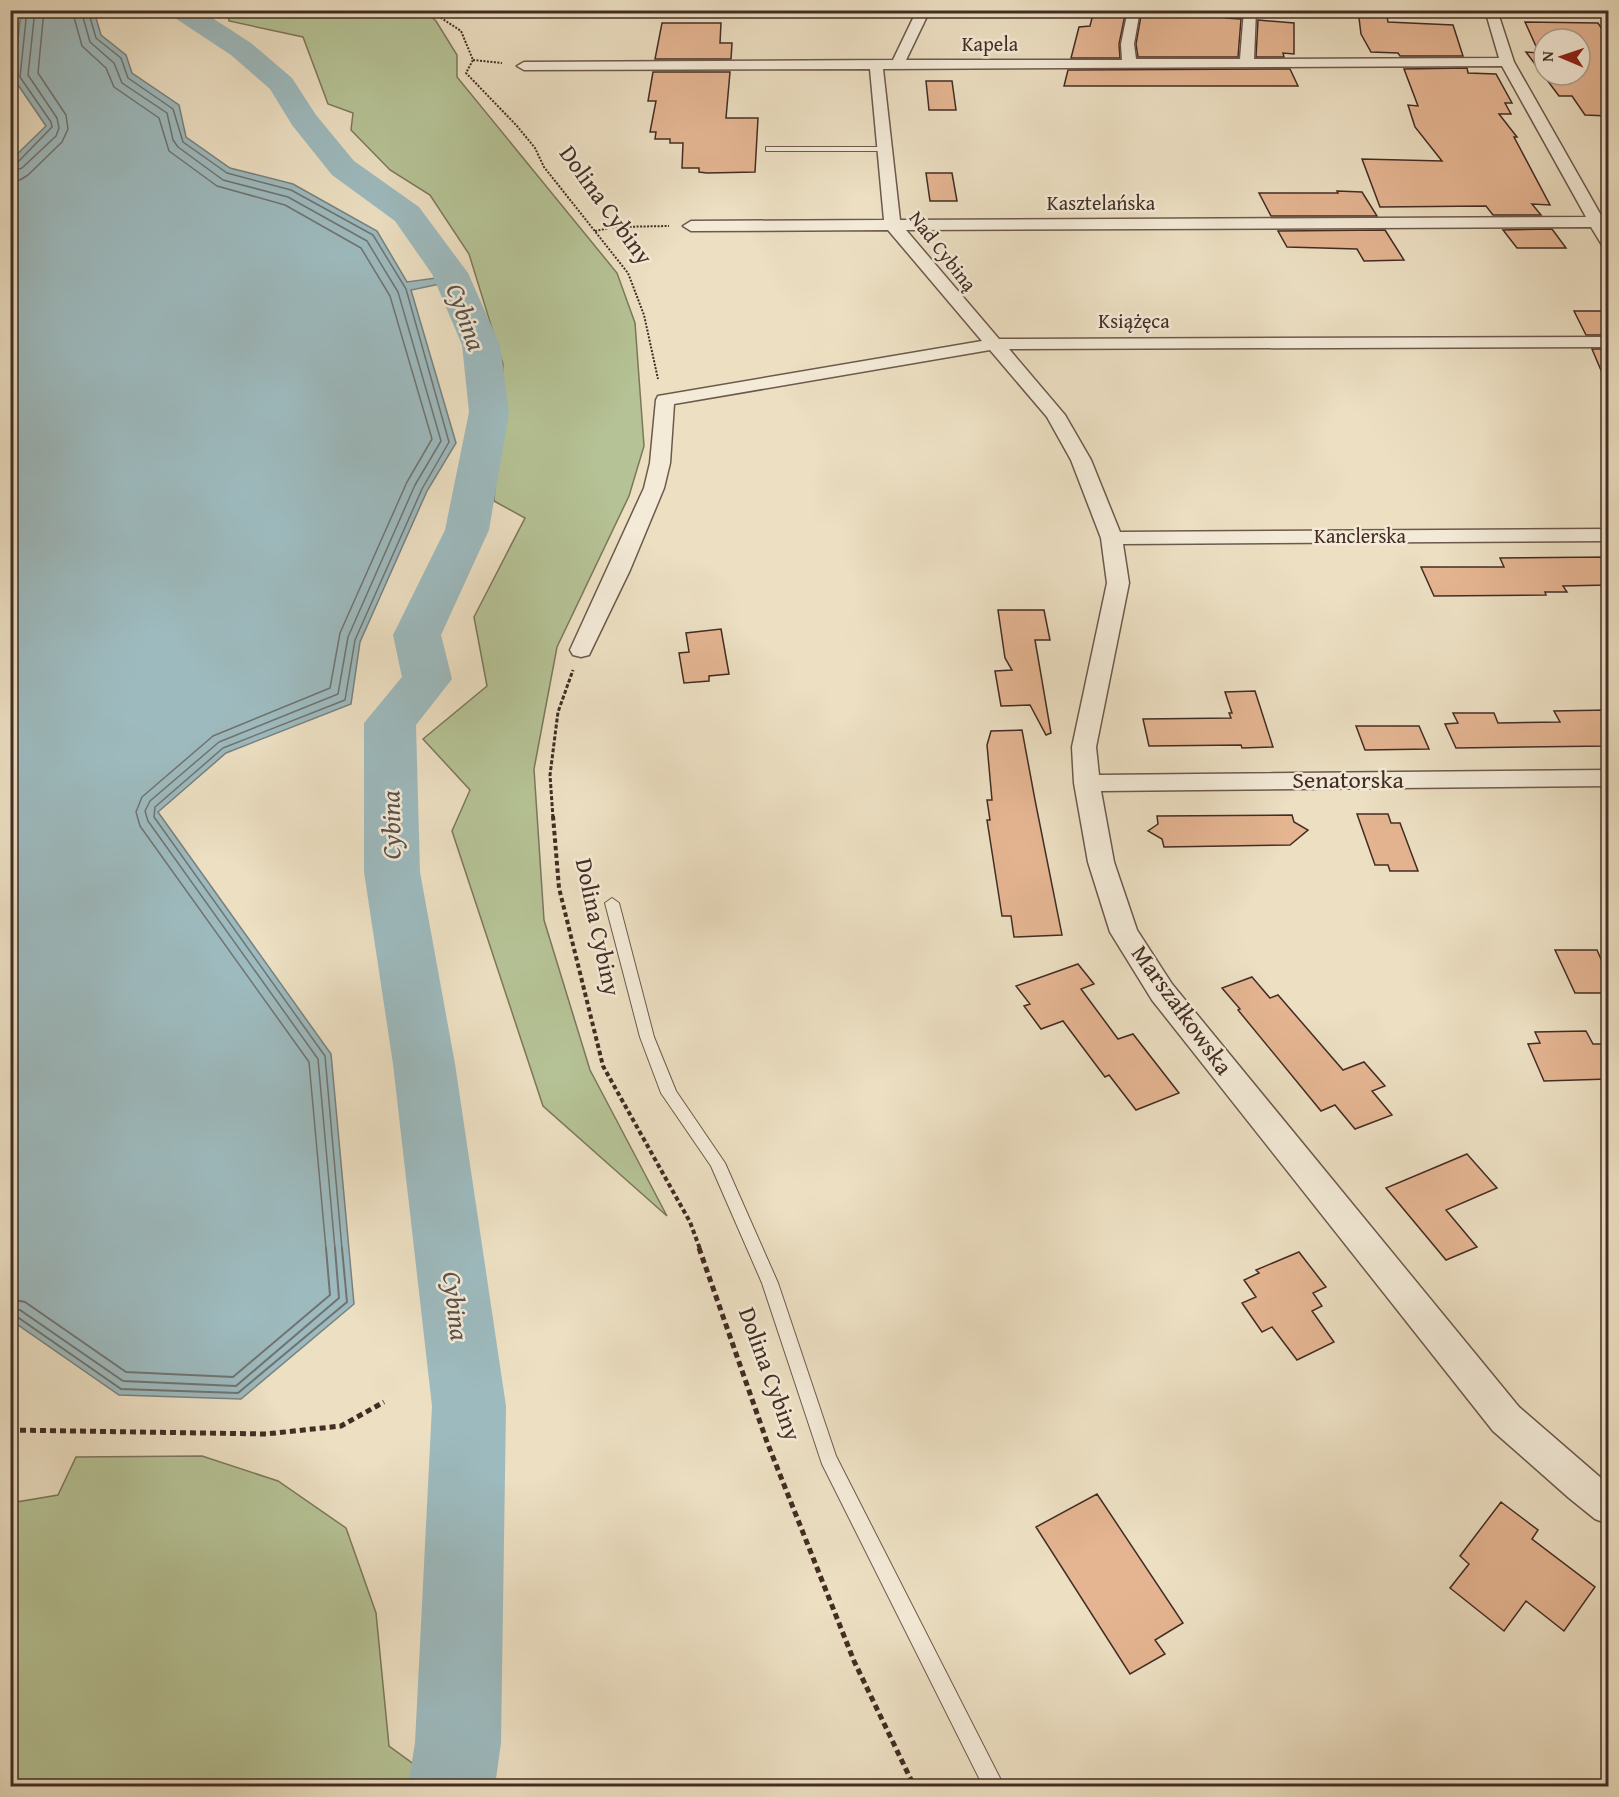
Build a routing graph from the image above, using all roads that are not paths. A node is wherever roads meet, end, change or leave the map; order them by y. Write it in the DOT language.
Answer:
graph roads {
  1 [pos="924,10"];
  2 [pos="1134,10"];
  3 [pos="1250,10"];
  4 [pos="1491,10"];
  5 [pos="1508,62"];
  6 [pos="1130,63"];
  7 [pos="1247,63"];
  8 [pos="876,64"];
  9 [pos="898,64"];
  10 [pos="524,66"];
  11 [pos="769,149"];
  12 [pos="884,149"];
  13 [pos="1603,222"];
  14 [pos="892,224"];
  15 [pos="691,226"];
  16 [pos="1608,242"];
  17 [pos="1608,342"];
  18 [pos="995,344"];
  19 [pos="1608,535"];
  20 [pos="1112,538"];
  21 [pos="581,650"];
  22 [pos="1608,778"];
  23 [pos="1087,783"];
  24 [pos="612,903"];
  25 [pos="1608,1506"];
  26 [pos="994,1786"];
  1 -- 9 [label="street"];
  2 -- 6 [label="street"];
  3 -- 7 [label="street"];
  4 -- 5 [label="street"];
  5 -- 7 [label="street, Kapela"];
  5 -- 13 [label="street"];
  6 -- 7 [label="street, Kapela"];
  6 -- 9 [label="street, Kapela"];
  8 -- 9 [label="street, Kapela"];
  8 -- 10 [label="street, Kapela"];
  8 -- 12 [label="street, Nad Cybiną"];
  11 -- 12 [label="lane"];
  12 -- 14 [label="street, Nad Cybiną"];
  13 -- 14 [label="street, Kasztelańska"];
  13 -- 16 [label="street"];
  14 -- 15 [label="street, Kasztelańska"];
  14 -- 18 [label="street, Nad Cybiną"];
  17 -- 18 [label="street, Książęca"];
  18 -- 20 [label="street, Marszałkowska"];
  18 -- 21 [label="street, Książęca"];
  19 -- 20 [label="street, Kanclerska"];
  20 -- 23 [label="street, Marszałkowska"];
  22 -- 23 [label="street, Senatorska"];
  23 -- 25 [label="street, Marszałkowska"];
  24 -- 26 [label="lane"];
}
